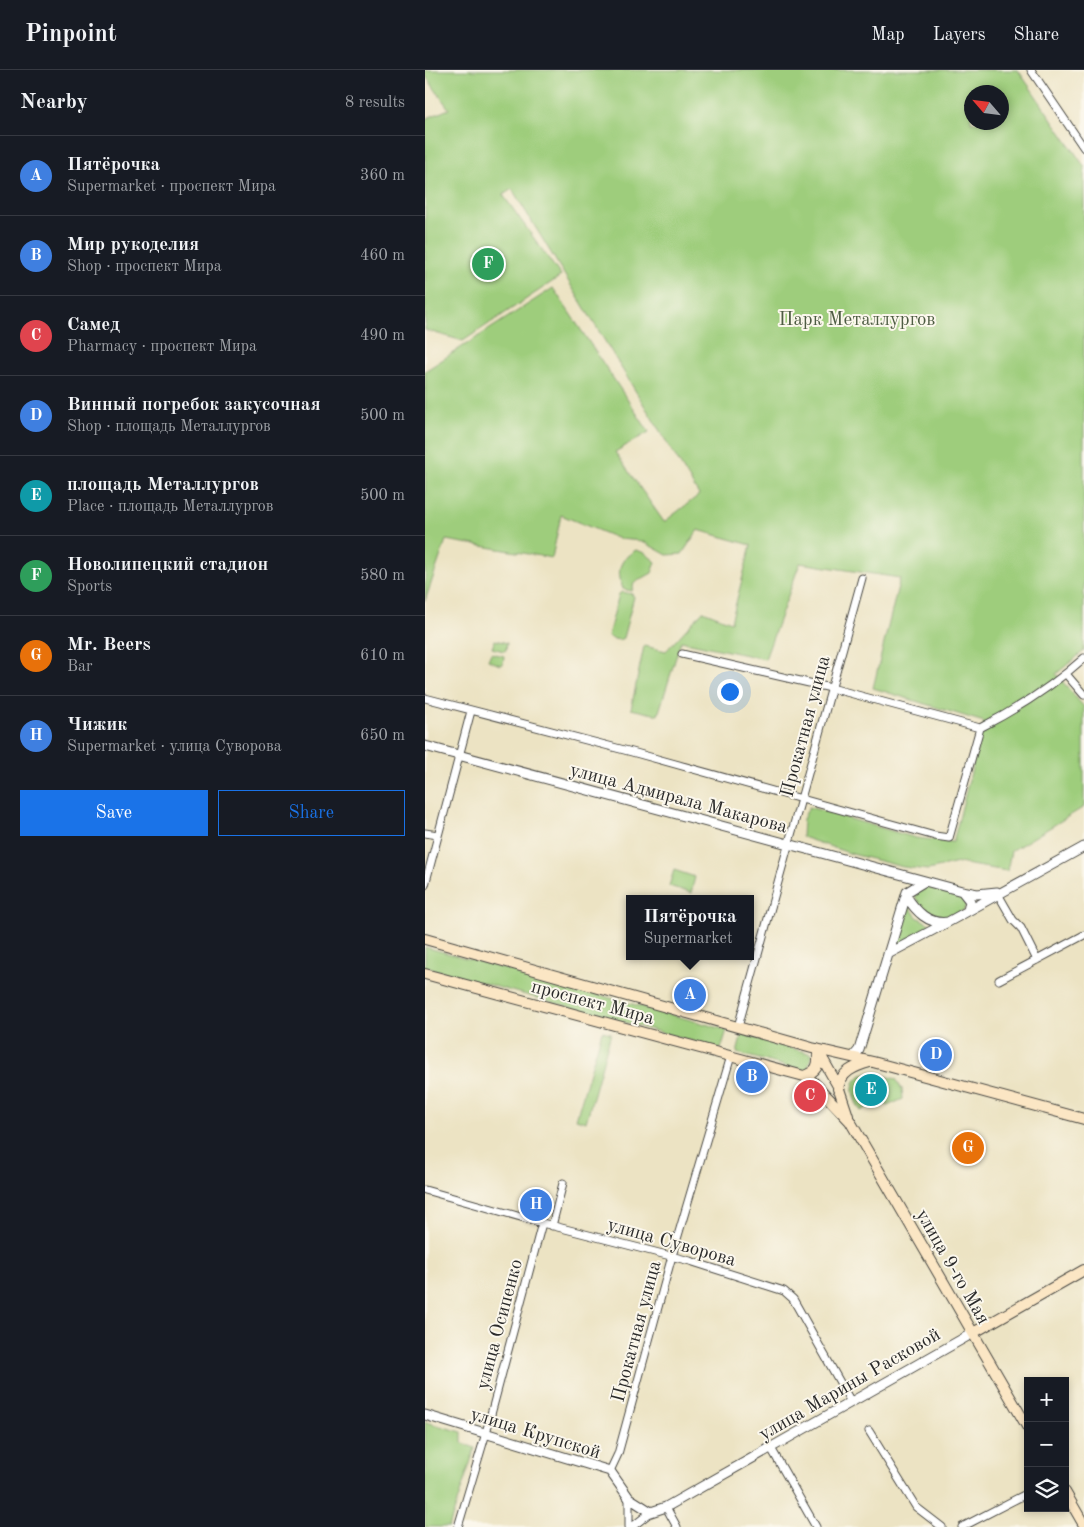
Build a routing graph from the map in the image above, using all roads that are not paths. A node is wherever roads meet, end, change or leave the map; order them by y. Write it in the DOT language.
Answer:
graph roads {
  1 [pos="1031,70"];
  2 [pos="1084,148"];
  3 [pos="861,578"];
  4 [pos="682,654"];
  5 [pos="1084,658"];
  6 [pos="1066,674"];
  7 [pos="831,688"];
  8 [pos="1084,694"];
  9 [pos="425,698"];
  10 [pos="471,711"];
  11 [pos="980,728"];
  12 [pos="425,746"];
  13 [pos="459,755"];
  14 [pos="801,800"];
  15 [pos="425,833"];
  16 [pos="438,836"];
  17 [pos="789,844"];
  18 [pos="1084,847"];
  19 [pos="897,874"];
  20 [pos="925,881"];
  21 [pos="425,885"];
  22 [pos="961,891"];
  23 [pos="1003,892"];
  24 [pos="907,894"];
  25 [pos="968,911"];
  26 [pos="948,922"];
  27 [pos="1084,934"];
  28 [pos="425,939"];
  29 [pos="888,954"];
  30 [pos="1037,960"];
  31 [pos="425,974"];
  32 [pos="999,980"];
  33 [pos="738,1027"];
  34 [pos="817,1049"];
  35 [pos="856,1053"];
  36 [pos="731,1056"];
  37 [pos="873,1062"];
  38 [pos="843,1075"];
  39 [pos="804,1076"];
  40 [pos="838,1086"];
  41 [pos="837,1106"];
  42 [pos="1084,1119"];
  43 [pos="850,1121"];
  44 [pos="563,1183"];
  45 [pos="425,1190"];
  46 [pos="542,1223"];
  47 [pos="552,1226"];
  48 [pos="672,1256"];
  49 [pos="1084,1270"];
  50 [pos="973,1333"];
  51 [pos="851,1402"];
  52 [pos="425,1415"];
  53 [pos="1025,1422"];
  54 [pos="869,1431"];
  55 [pos="486,1434"];
  56 [pos="771,1448"];
  57 [pos="610,1471"];
  58 [pos="1024,1495"];
  59 [pos="629,1498"];
  60 [pos="1069,1499"];
  61 [pos="666,1507"];
  62 [pos="651,1512"];
  63 [pos="1084,1525"];
  64 [pos="458,1527"];
  65 [pos="631,1527"];
  66 [pos="677,1527"];
  67 [pos="816,1527"];
  68 [pos="942,1527"];
  69 [pos="962,1527"];
  1 -- 2 [label="street"];
  3 -- 7 [label="street, Прокатная улица"];
  4 -- 7 [label="street"];
  5 -- 6 [label="street"];
  6 -- 8 [label="street"];
  6 -- 11 [label="street"];
  7 -- 11 [label="street"];
  7 -- 14 [label="street, Прокатная улица"];
  9 -- 10 [label="street"];
  10 -- 13 [label="street"];
  10 -- 14 [label="street"];
  11 -- 14 [label="street"];
  12 -- 13 [label="street, улица Адмирала Макарова"];
  13 -- 16 [label="street"];
  13 -- 17 [label="street, улица Адмирала Макарова"];
  14 -- 17 [label="street, Прокатная улица"];
  15 -- 16 [label="street"];
  16 -- 21 [label="street"];
  17 -- 19 [label="street, улица Адмирала Макарова"];
  17 -- 33 [label="street, Прокатная улица"];
  18 -- 23 [label="street"];
  19 -- 20 [label="street, улица Адмирала Макарова"];
  19 -- 24 [label="street"];
  20 -- 22 [label="street, улица Адмирала Макарова"];
  20 -- 24 [label="street"];
  22 -- 23 [label="street"];
  22 -- 25 [label="street"];
  23 -- 25 [label="street"];
  23 -- 30 [label="street"];
  24 -- 26 [label="street"];
  24 -- 29 [label="street"];
  25 -- 26 [label="street"];
  26 -- 29 [label="street"];
  27 -- 30 [label="street"];
  28 -- 33 [label="main road, проспект Мира"];
  29 -- 35 [label="street"];
  30 -- 32 [label="street"];
  31 -- 36 [label="main road, проспект Мира"];
  33 -- 34 [label="main road, проспект Мира"];
  34 -- 35 [label="main road, проспект Мира"];
  34 -- 39 [label="main road"];
  34 -- 40 [label="main road"];
  35 -- 37 [label="main road, проспект Мира"];
  35 -- 38 [label="main road"];
  36 -- 39 [label="main road, проспект Мира"];
  36 -- 48 [label="street, Прокатная улица"];
  37 -- 38 [label="main road"];
  37 -- 42 [label="main road, проспект Мира"];
  38 -- 40 [label="main road"];
  39 -- 41 [label="main road, проспект Мира"];
  40 -- 41 [label="main road"];
  40 -- 43 [label="main road"];
  41 -- 43 [label="main road, проспект Мира"];
  43 -- 50 [label="main road, улица 9-го Мая"];
  44 -- 47 [label="street"];
  45 -- 46 [label="street, улица Суворова"];
  46 -- 47 [label="street, улица Суворова"];
  46 -- 55 [label="street, улица Осипенко"];
  47 -- 48 [label="street, улица Суворова"];
  48 -- 51 [label="street, улица Суворова"];
  48 -- 57 [label="street, Прокатная улица"];
  49 -- 50 [label="main road, улица Марины Расковой"];
  50 -- 51 [label="street, улица Марины Расковой"];
  50 -- 53 [label="main road, улица 9-го Мая"];
  51 -- 56 [label="street, улица Марины Расковой"];
  52 -- 55 [label="street, улица Крупской"];
  54 -- 68 [label="street"];
  55 -- 57 [label="street, улица Крупской"];
  55 -- 64 [label="street, улица Осипенко"];
  56 -- 61 [label="street, улица Марины Расковой"];
  56 -- 67 [label="street"];
  57 -- 59 [label="street, улица Крупской"];
  58 -- 69 [label="street"];
  59 -- 62 [label="street, улица Крупской"];
  59 -- 65 [label="street, улица Марины Расковой"];
  60 -- 63 [label="main road"];
  61 -- 62 [label="street, улица Марины Расковой"];
  61 -- 66 [label="street"];
  62 -- 65 [label="street, улица Марины Расковой"];
}
